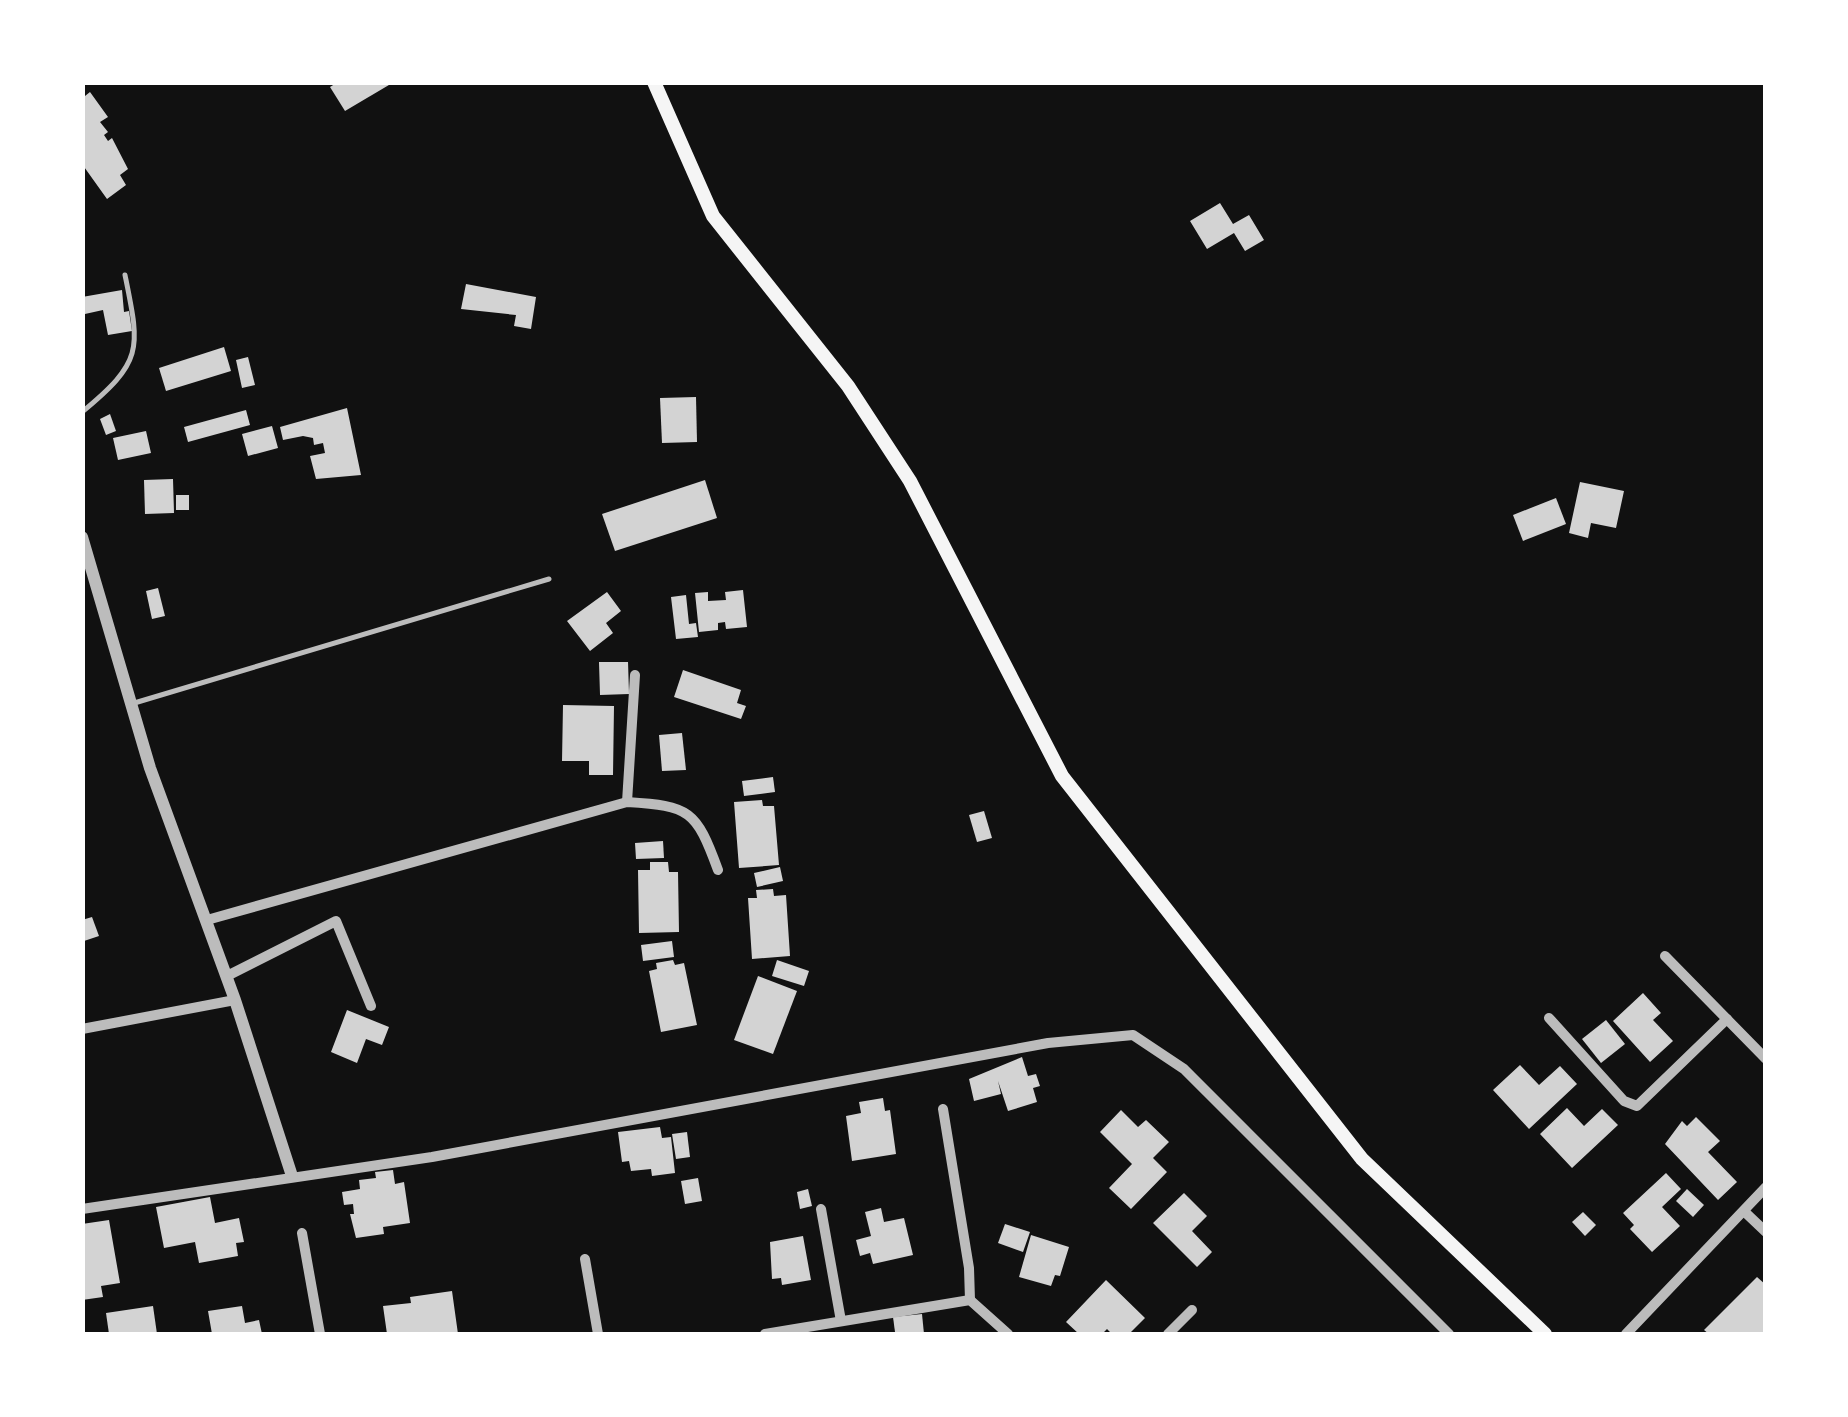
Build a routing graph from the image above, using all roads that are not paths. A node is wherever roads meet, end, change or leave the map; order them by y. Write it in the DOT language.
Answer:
graph roads {
  1 [pos="654,82"];
  2 [pos="125,275"];
  3 [pos="82,412"];
  4 [pos="82,536"];
  5 [pos="550,579"];
  6 [pos="635,675"];
  7 [pos="132,704"];
  8 [pos="626,802"];
  9 [pos="718,870"];
  10 [pos="207,920"];
  11 [pos="1664,956"];
  12 [pos="227,976"];
  13 [pos="235,1000"];
  14 [pos="371,1006"];
  15 [pos="1550,1018"];
  16 [pos="1727,1018"];
  17 [pos="82,1029"];
  18 [pos="1766,1060"];
  19 [pos="944,1109"];
  20 [pos="292,1176"];
  21 [pos="1766,1187"];
  22 [pos="82,1209"];
  23 [pos="821,1209"];
  24 [pos="1746,1213"];
  25 [pos="1766,1232"];
  26 [pos="302,1234"];
  27 [pos="586,1259"];
  28 [pos="970,1300"];
  29 [pos="1192,1310"];
  30 [pos="841,1322"];
  31 [pos="320,1334"];
  32 [pos="598,1334"];
  33 [pos="766,1334"];
  34 [pos="1008,1334"];
  35 [pos="1168,1334"];
  36 [pos="1449,1334"];
  37 [pos="1545,1334"];
  38 [pos="1626,1334"];
  1 -- 37 [label="main road"];
  2 -- 3 [label="lane"];
  4 -- 7 [label="street"];
  5 -- 7 [label="lane"];
  6 -- 8 [label="street"];
  7 -- 10 [label="street"];
  8 -- 9 [label="street"];
  8 -- 10 [label="street"];
  10 -- 12 [label="street"];
  11 -- 16 [label="street"];
  12 -- 13 [label="street"];
  12 -- 14 [label="street"];
  13 -- 17 [label="street"];
  13 -- 20 [label="street"];
  15 -- 16 [label="street"];
  16 -- 18 [label="street"];
  19 -- 28 [label="street"];
  20 -- 22 [label="street"];
  20 -- 36 [label="street"];
  21 -- 24 [label="street"];
  23 -- 30 [label="street"];
  24 -- 25 [label="street"];
  24 -- 38 [label="street"];
  26 -- 31 [label="street"];
  27 -- 32 [label="street"];
  28 -- 30 [label="street"];
  28 -- 34 [label="street"];
  29 -- 35 [label="street"];
  30 -- 33 [label="street"];
}
